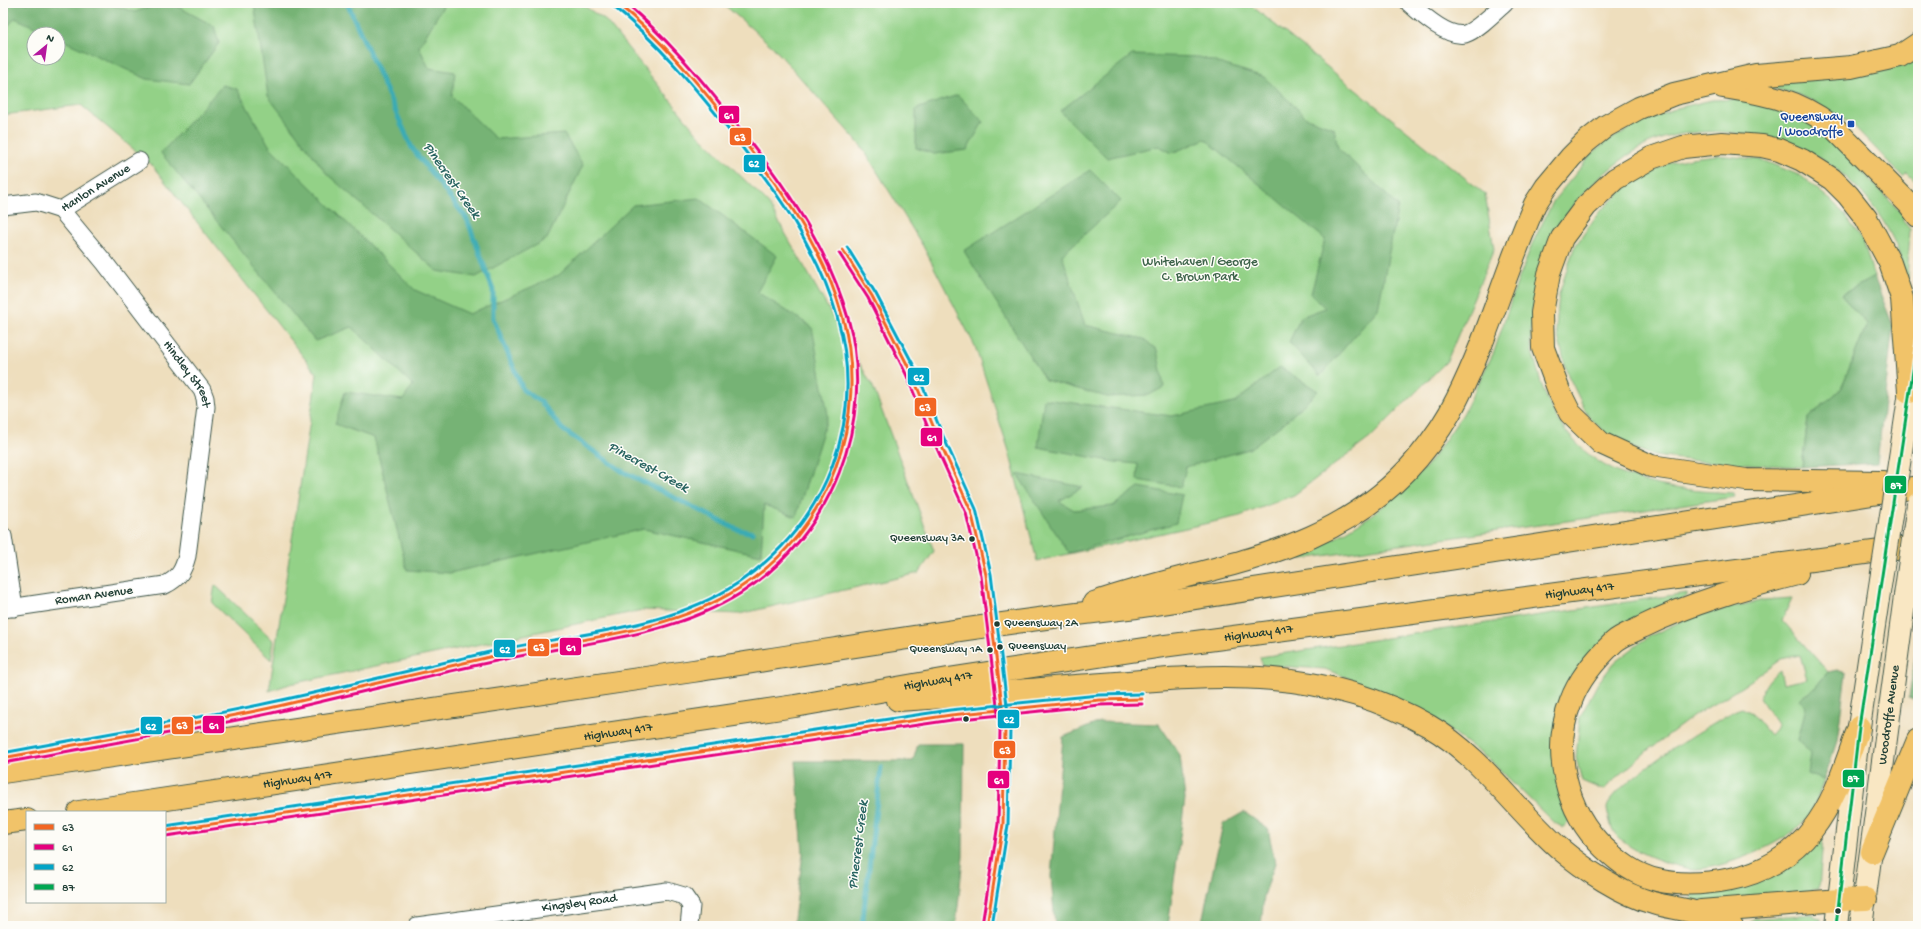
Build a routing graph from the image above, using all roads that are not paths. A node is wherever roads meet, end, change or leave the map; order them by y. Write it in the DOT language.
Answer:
graph roads {
  1 [pos="1409,3"];
  2 [pos="1505,3"];
  3 [pos="1918,44"];
  4 [pos="1713,85"];
  5 [pos="139,161"];
  6 [pos="3,206"];
  7 [pos="61,210"];
  8 [pos="1918,216"];
  9 [pos="1918,338"];
  10 [pos="1909,392"];
  11 [pos="1918,482"];
  12 [pos="1918,487"];
  13 [pos="1918,504"];
  14 [pos="3,536"];
  15 [pos="1909,547"];
  16 [pos="181,574"];
  17 [pos="9,608"];
  18 [pos="1058,616"];
  19 [pos="948,688"];
  20 [pos="1859,727"];
  21 [pos="1918,740"];
  22 [pos="3,772"];
  23 [pos="86,811"];
  24 [pos="26,820"];
  25 [pos="3,823"];
  26 [pos="1872,852"];
  27 [pos="1866,899"];
  28 [pos="1840,900"];
  29 [pos="1694,912"];
  30 [pos="447,924"];
  31 [pos="418,926"];
  32 [pos="689,926"];
  33 [pos="1732,926"];
  34 [pos="1836,926"];
  35 [pos="1861,926"];
  1 -- 2 [label="street"];
  3 -- 4 [label="highway"];
  4 -- 8 [label="highway"];
  4 -- 18 [label="highway"];
  5 -- 7 [label="street, Hanlon Avenue"];
  6 -- 7 [label="street, Hanlon Avenue"];
  7 -- 16 [label="street, Hindley Street"];
  9 -- 10 [label="main road"];
  10 -- 11 [label="highway"];
  10 -- 20 [label="main road, bridge"];
  12 -- 18 [label="highway"];
  13 -- 26 [label="main road, Woodroffe Avenue, bridge"];
  14 -- 17 [label="street"];
  15 -- 19 [label="highway, Highway 417"];
  15 -- 20 [label="highway"];
  16 -- 17 [label="street, Roman Avenue"];
  18 -- 22 [label="highway"];
  19 -- 23 [label="highway, Highway 417"];
  19 -- 29 [label="highway"];
  20 -- 28 [label="main road"];
  21 -- 26 [label="highway"];
  24 -- 25 [label="highway"];
  26 -- 27 [label="main road, Woodroffe Avenue"];
  27 -- 28 [label="highway"];
  27 -- 35 [label="main road, Woodroffe Avenue"];
  28 -- 29 [label="highway"];
  28 -- 34 [label="main road"];
  29 -- 33 [label="highway"];
  30 -- 31 [label="street, Kingsley Road"];
  30 -- 32 [label="street, Kingsley Road"];
}
